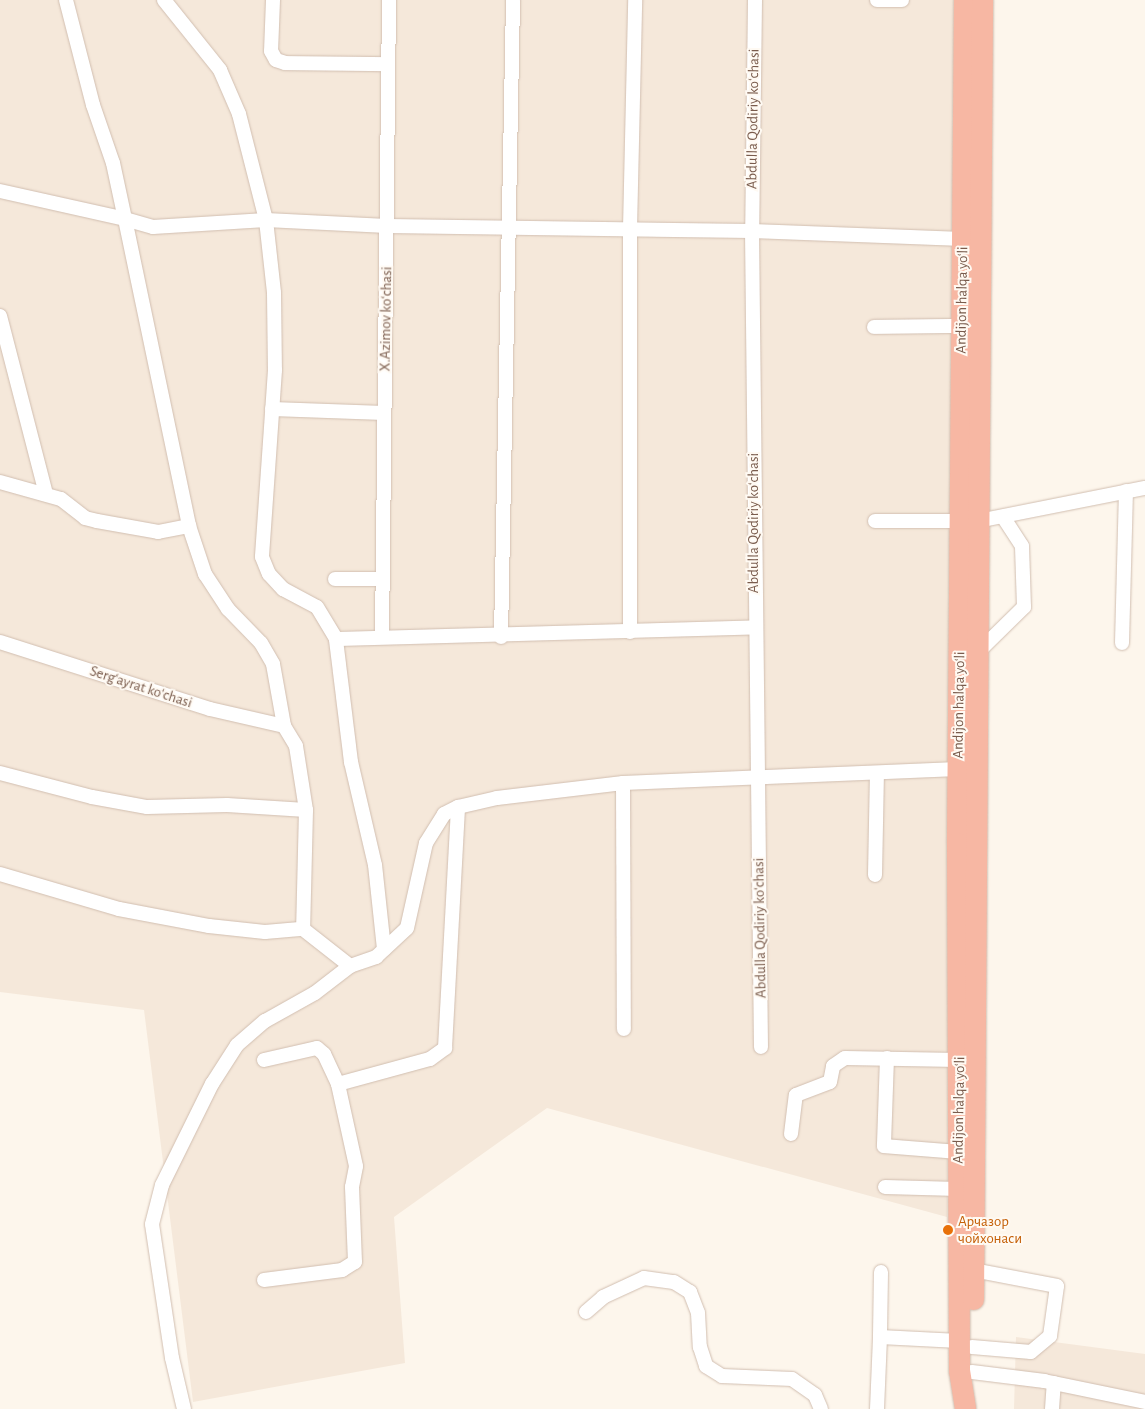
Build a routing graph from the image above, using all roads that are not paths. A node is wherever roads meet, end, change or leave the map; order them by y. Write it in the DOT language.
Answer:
graph roads {
  1 [pos="66,0"];
  2 [pos="164,0"];
  3 [pos="273,0"];
  4 [pos="389,0"];
  5 [pos="513,0"];
  6 [pos="635,0"];
  7 [pos="755,0"];
  8 [pos="877,0"];
  9 [pos="902,0"];
  10 [pos="964,0"];
  11 [pos="982,0"];
  12 [pos="388,64"];
  13 [pos="0,191"];
  14 [pos="125,218"];
  15 [pos="266,220"];
  16 [pos="387,226"];
  17 [pos="508,228"];
  18 [pos="630,229"];
  19 [pos="752,231"];
  20 [pos="963,239"];
  21 [pos="0,316"];
  22 [pos="962,326"];
  23 [pos="874,327"];
  24 [pos="272,409"];
  25 [pos="384,413"];
  26 [pos="0,482"];
  27 [pos="1145,488"];
  28 [pos="1126,492"];
  29 [pos="46,494"];
  30 [pos="1003,517"];
  31 [pos="875,521"];
  32 [pos="969,521"];
  33 [pos="189,526"];
  34 [pos="335,579"];
  35 [pos="382,579"];
  36 [pos="754,627"];
  37 [pos="630,632"];
  38 [pos="501,636"];
  39 [pos="382,637"];
  40 [pos="336,639"];
  41 [pos="0,642"];
  42 [pos="1122,643"];
  43 [pos="977,653"];
  44 [pos="284,726"];
  45 [pos="958,769"];
  46 [pos="0,773"];
  47 [pos="877,775"];
  48 [pos="758,776"];
  49 [pos="623,783"];
  50 [pos="458,807"];
  51 [pos="306,810"];
  52 [pos="0,874"];
  53 [pos="875,875"];
  54 [pos="303,929"];
  55 [pos="384,949"];
  56 [pos="350,966"];
  57 [pos="624,1029"];
  58 [pos="761,1047"];
  59 [pos="887,1058"];
  60 [pos="264,1060"];
  61 [pos="960,1060"];
  62 [pos="338,1084"];
  63 [pos="791,1134"];
  64 [pos="958,1152"];
  65 [pos="884,1187"];
  66 [pos="958,1190"];
  67 [pos="974,1270"];
  68 [pos="882,1272"];
  69 [pos="264,1280"];
  70 [pos="586,1312"];
  71 [pos="880,1337"];
  72 [pos="966,1344"];
  73 [pos="972,1372"];
  74 [pos="1054,1383"];
  75 [pos="1145,1402"];
  76 [pos="184,1409"];
  77 [pos="821,1409"];
  78 [pos="877,1409"];
  79 [pos="966,1409"];
  80 [pos="1052,1409"];
  1 -- 14 [label="street"];
  2 -- 15 [label="street"];
  3 -- 12 [label="street"];
  4 -- 12 [label="street, X.Azimov koʻchasi"];
  5 -- 17 [label="street"];
  6 -- 18 [label="street"];
  7 -- 19 [label="street, Abdulla Qodiriy koʻchasi"];
  8 -- 9 [label="street"];
  10 -- 20 [label="highway, Andijon halqa yo‘li"];
  11 -- 32 [label="highway, Andijon halqa yo‘li"];
  12 -- 16 [label="street, X.Azimov koʻchasi"];
  13 -- 14 [label="street"];
  14 -- 15 [label="street"];
  14 -- 33 [label="street"];
  15 -- 16 [label="street"];
  15 -- 24 [label="street"];
  16 -- 17 [label="street"];
  16 -- 25 [label="street, X.Azimov koʻchasi"];
  17 -- 18 [label="street"];
  17 -- 38 [label="street"];
  18 -- 19 [label="street"];
  18 -- 37 [label="street"];
  19 -- 20 [label="street"];
  19 -- 36 [label="street, Abdulla Qodiriy koʻchasi"];
  20 -- 22 [label="highway, Andijon halqa yo‘li"];
  21 -- 29 [label="street"];
  22 -- 23 [label="street"];
  22 -- 32 [label="highway, Andijon halqa yo‘li"];
  24 -- 25 [label="street"];
  24 -- 40 [label="street"];
  25 -- 35 [label="street, X.Azimov koʻchasi"];
  26 -- 29 [label="street"];
  27 -- 28 [label="street"];
  28 -- 30 [label="street"];
  28 -- 42 [label="street"];
  29 -- 33 [label="street"];
  30 -- 32 [label="street"];
  30 -- 43 [label="street"];
  31 -- 32 [label="street"];
  32 -- 43 [label="highway, Andijon halqa yo‘li"];
  32 -- 45 [label="highway, Andijon halqa yo‘li"];
  33 -- 44 [label="street"];
  34 -- 35 [label="street"];
  35 -- 39 [label="street, X.Azimov koʻchasi"];
  36 -- 37 [label="street"];
  36 -- 48 [label="street, Abdulla Qodiriy koʻchasi"];
  37 -- 38 [label="street"];
  38 -- 39 [label="street"];
  39 -- 40 [label="street"];
  40 -- 55 [label="street"];
  41 -- 44 [label="street, Sergʻayrat koʻchasi"];
  43 -- 67 [label="highway, Andijon halqa yo‘li"];
  44 -- 51 [label="street"];
  45 -- 47 [label="street"];
  45 -- 61 [label="highway, Andijon halqa yo‘li"];
  46 -- 51 [label="street"];
  47 -- 48 [label="street"];
  47 -- 53 [label="street"];
  48 -- 49 [label="street"];
  48 -- 58 [label="street, Abdulla Qodiriy koʻchasi"];
  49 -- 50 [label="street"];
  49 -- 57 [label="street"];
  50 -- 55 [label="street"];
  50 -- 62 [label="street"];
  51 -- 54 [label="street"];
  52 -- 54 [label="street"];
  54 -- 56 [label="street"];
  55 -- 56 [label="street"];
  56 -- 76 [label="street"];
  59 -- 61 [label="street"];
  59 -- 63 [label="street"];
  59 -- 64 [label="street"];
  60 -- 62 [label="street"];
  61 -- 64 [label="highway, Andijon halqa yo‘li"];
  62 -- 69 [label="street"];
  64 -- 66 [label="highway, Andijon halqa yo‘li"];
  65 -- 66 [label="street"];
  66 -- 72 [label="highway, Andijon halqa yo‘li"];
  67 -- 72 [label="highway, Andijon halqa yo‘li"];
  67 -- 72 [label="street"];
  68 -- 71 [label="street"];
  70 -- 77 [label="street"];
  71 -- 72 [label="street"];
  71 -- 78 [label="street"];
  72 -- 73 [label="highway, Andijon halqa yo‘li"];
  72 -- 79 [label="highway, Andijon halqa yo‘li"];
  73 -- 74 [label="street"];
  73 -- 79 [label="highway, Andijon halqa yo‘li"];
  74 -- 75 [label="street"];
  74 -- 80 [label="street"];
}
